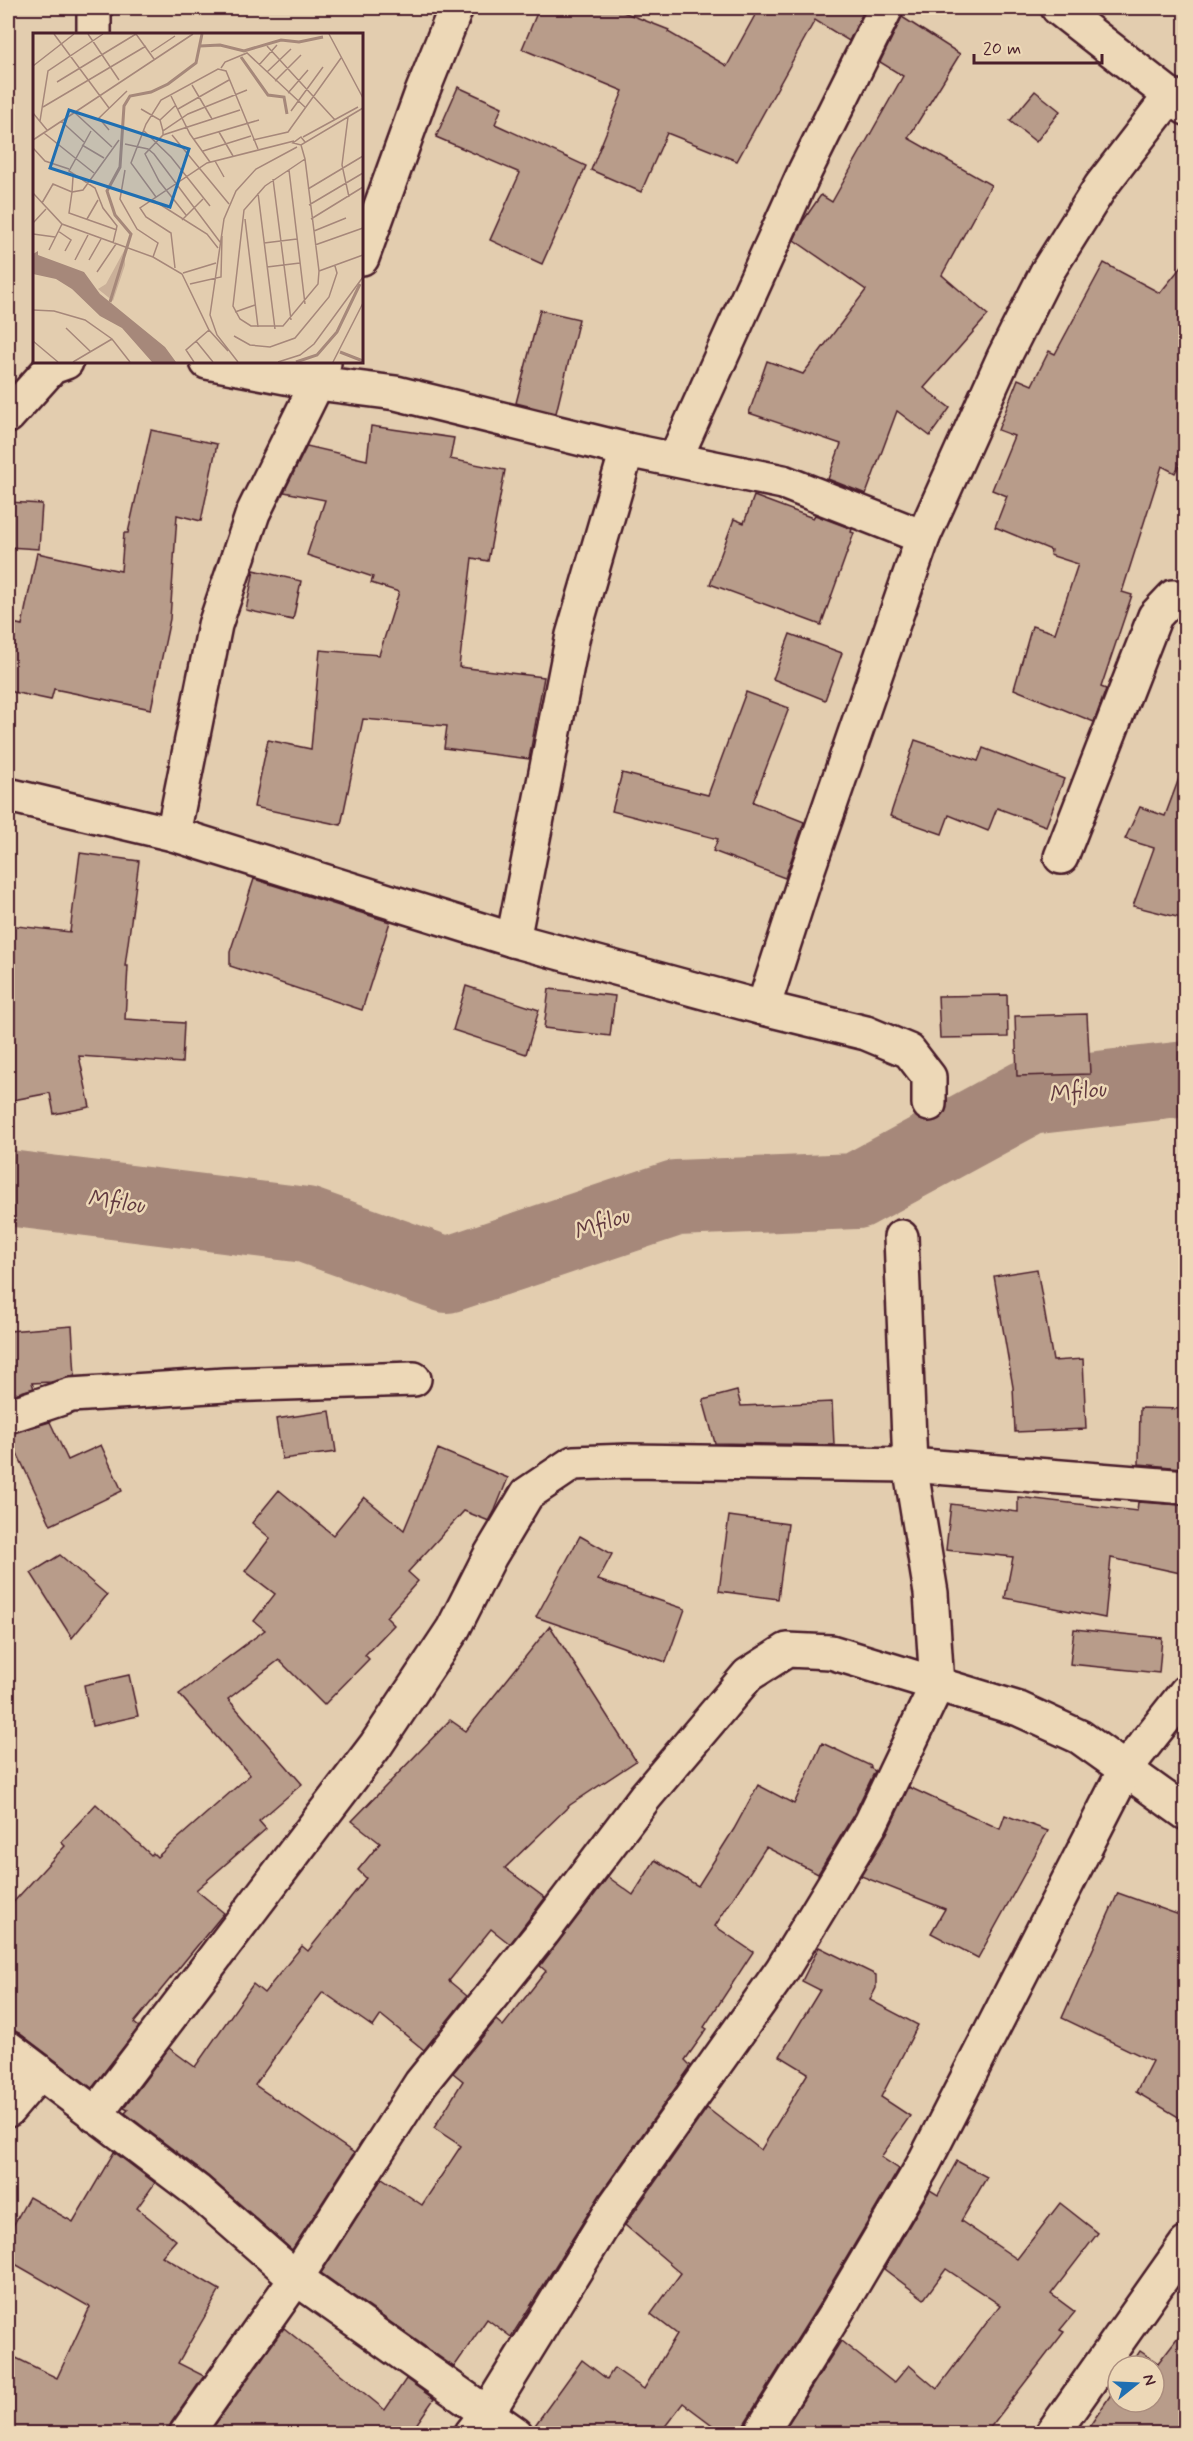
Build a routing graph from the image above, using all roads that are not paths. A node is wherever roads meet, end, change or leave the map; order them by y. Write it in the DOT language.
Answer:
graph roads {
  1 [pos="94,8"];
  2 [pos="456,8"];
  3 [pos="886,8"];
  4 [pos="1058,8"];
  5 [pos="94,33"];
  6 [pos="1178,102"];
  7 [pos="363,255"];
  8 [pos="63,363"];
  9 [pos="218,363"];
  10 [pos="321,372"];
  11 [pos="8,416"];
  12 [pos="627,450"];
  13 [pos="675,459"];
  14 [pos="923,537"];
  15 [pos="1185,598"];
  16 [pos="8,795"];
  17 [pos="173,834"];
  18 [pos="1061,857"];
  19 [pos="513,940"];
  20 [pos="763,1008"];
  21 [pos="929,1104"];
  22 [pos="901,1238"];
  23 [pos="414,1379"];
  24 [pos="8,1416"];
  25 [pos="910,1465"];
  26 [pos="1185,1487"];
  27 [pos="937,1684"];
  28 [pos="1185,1692"];
  29 [pos="1126,1768"];
  30 [pos="1185,1813"];
  31 [pos="8,2048"];
  32 [pos="40,2072"];
  33 [pos="8,2110"];
  34 [pos="95,2115"];
  35 [pos="1185,2244"];
  36 [pos="296,2278"];
  37 [pos="480,2423"];
  38 [pos="186,2433"];
  39 [pos="516,2433"];
  40 [pos="760,2433"];
  41 [pos="1052,2433"];
  1 -- 5 [label="street"];
  2 -- 7 [label="street"];
  3 -- 13 [label="street"];
  4 -- 6 [label="street"];
  6 -- 14 [label="street"];
  8 -- 11 [label="street"];
  9 -- 10 [label="street"];
  10 -- 12 [label="street"];
  10 -- 17 [label="street"];
  12 -- 13 [label="street"];
  12 -- 19 [label="street"];
  13 -- 14 [label="street"];
  14 -- 20 [label="street"];
  15 -- 18 [label="street"];
  16 -- 17 [label="street"];
  17 -- 19 [label="street"];
  19 -- 20 [label="street"];
  20 -- 21 [label="street"];
  22 -- 25 [label="street"];
  23 -- 24 [label="street"];
  25 -- 26 [label="street"];
  25 -- 27 [label="street"];
  25 -- 34 [label="street"];
  27 -- 29 [label="street"];
  27 -- 36 [label="street"];
  27 -- 37 [label="street"];
  28 -- 29 [label="street"];
  29 -- 30 [label="street"];
  29 -- 40 [label="street"];
  31 -- 32 [label="street"];
  32 -- 33 [label="street"];
  32 -- 34 [label="street"];
  34 -- 36 [label="street"];
  35 -- 41 [label="street"];
  36 -- 37 [label="street"];
  36 -- 38 [label="street"];
  37 -- 39 [label="street"];
}
